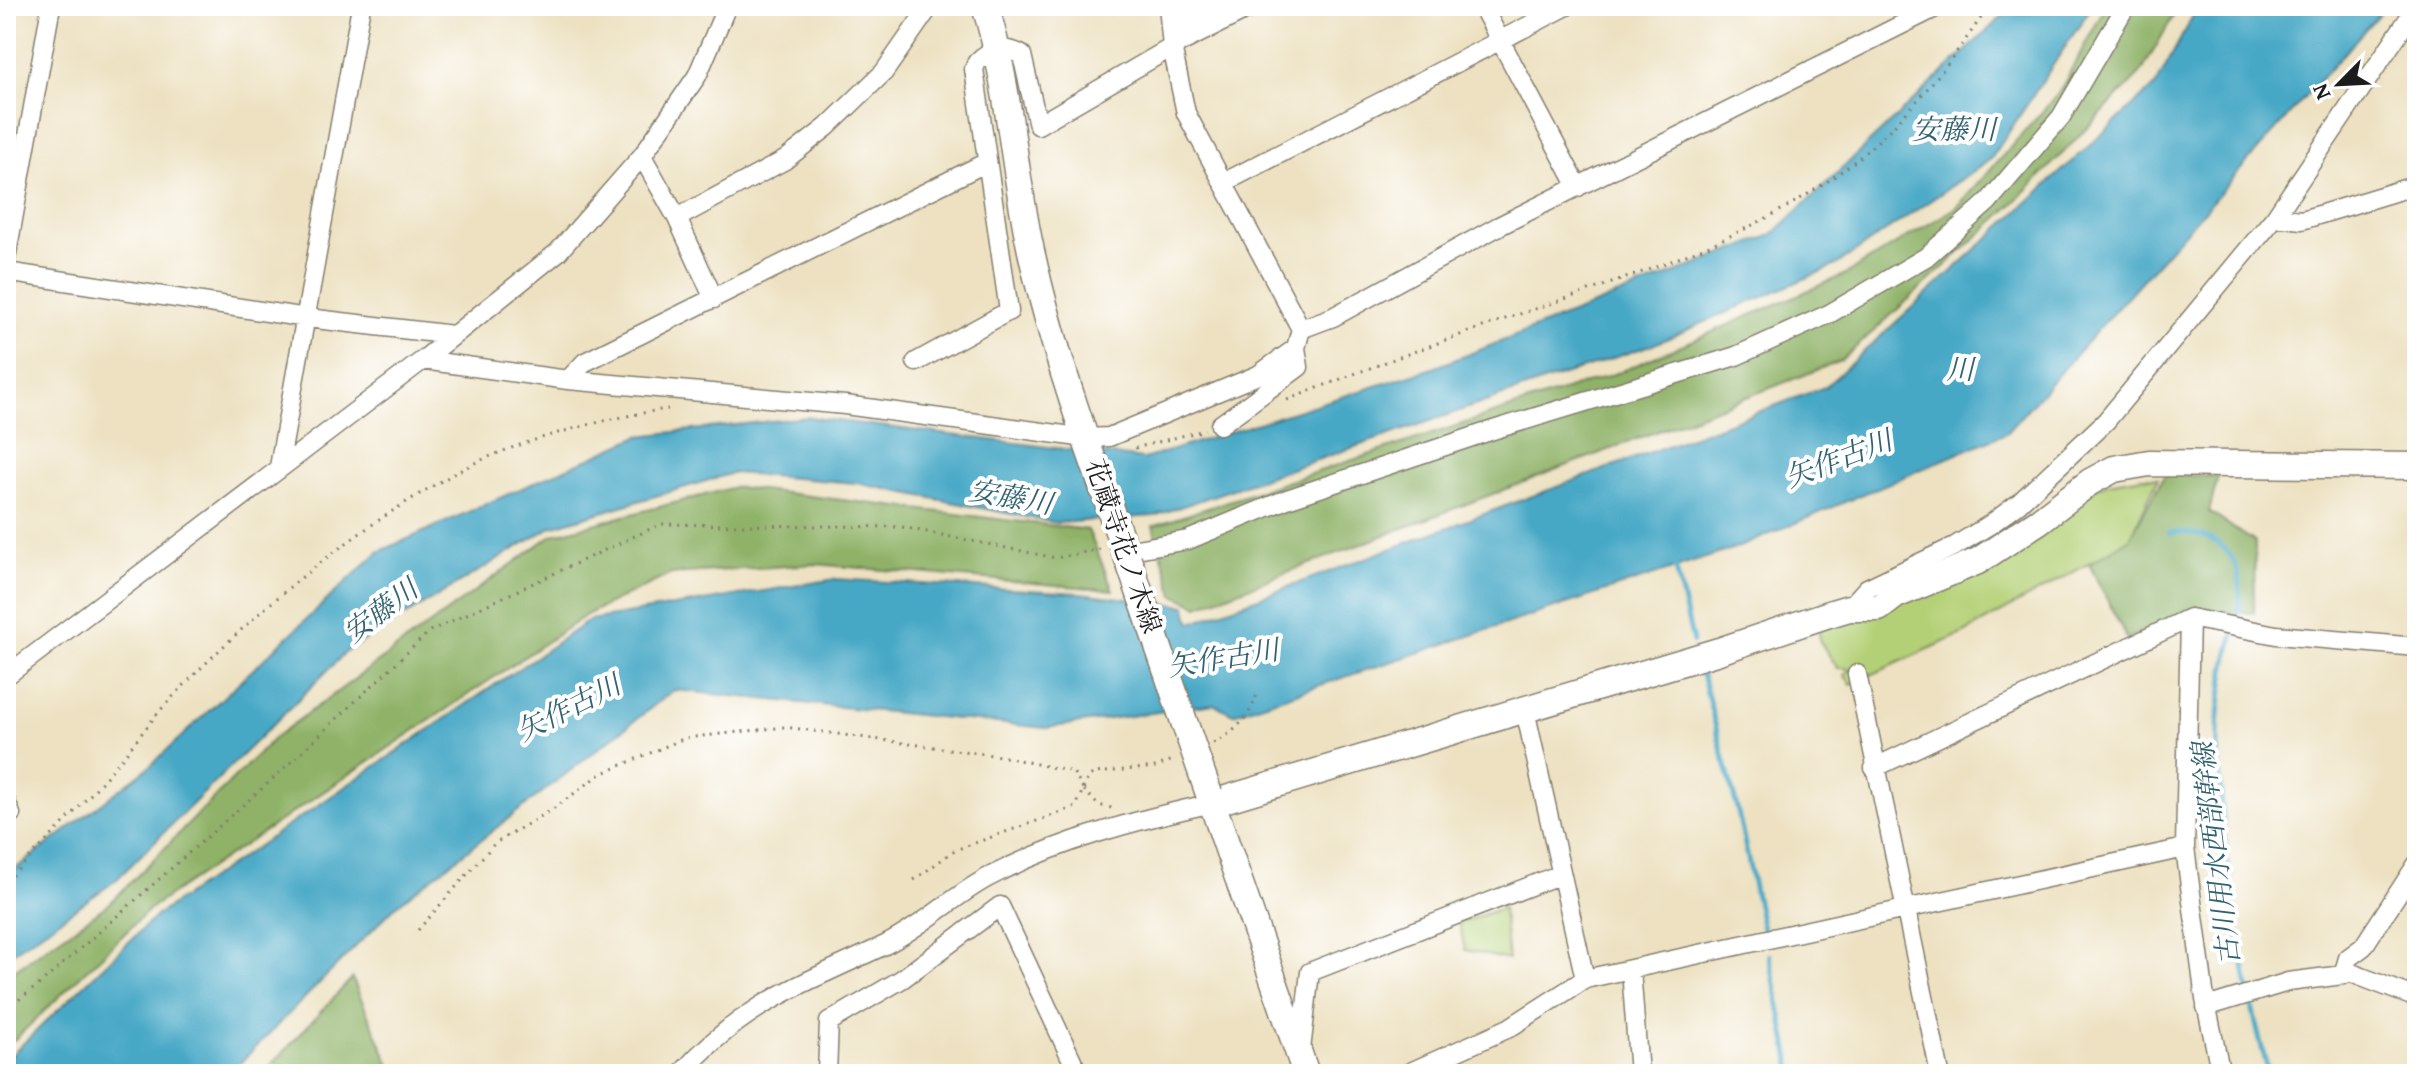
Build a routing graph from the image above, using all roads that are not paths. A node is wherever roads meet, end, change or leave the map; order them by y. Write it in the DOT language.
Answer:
graph roads {
  1 [pos="51,6"];
  2 [pos="361,6"];
  3 [pos="727,6"];
  4 [pos="930,6"];
  5 [pos="985,6"];
  6 [pos="1168,6"];
  7 [pos="1214,6"];
  8 [pos="1254,6"];
  9 [pos="1482,6"];
  10 [pos="1567,6"];
  11 [pos="1939,6"];
  12 [pos="2126,6"];
  13 [pos="2417,6"];
  14 [pos="1173,27"];
  15 [pos="1501,40"];
  16 [pos="1172,47"];
  17 [pos="999,49"];
  18 [pos="642,156"];
  19 [pos="985,163"];
  20 [pos="1225,182"];
  21 [pos="2417,185"];
  22 [pos="1578,187"];
  23 [pos="2275,217"];
  24 [pos="677,218"];
  25 [pos="6,259"];
  26 [pos="6,272"];
  27 [pos="714,299"];
  28 [pos="307,318"];
  29 [pos="1301,329"];
  30 [pos="453,335"];
  31 [pos="1296,348"];
  32 [pos="423,360"];
  33 [pos="916,362"];
  34 [pos="568,380"];
  35 [pos="1220,425"];
  36 [pos="1088,443"];
  37 [pos="2417,466"];
  38 [pos="279,467"];
  39 [pos="1125,551"];
  40 [pos="1849,608"];
  41 [pos="2190,618"];
  42 [pos="2417,647"];
  43 [pos="8,672"];
  44 [pos="1857,674"];
  45 [pos="1525,710"];
  46 [pos="1874,768"];
  47 [pos="1211,799"];
  48 [pos="2185,848"];
  49 [pos="2417,864"];
  50 [pos="1561,874"];
  51 [pos="1906,908"];
  52 [pos="1631,970"];
  53 [pos="2346,971"];
  54 [pos="1585,979"];
  55 [pos="2417,998"];
  56 [pos="2206,1007"];
  57 [pos="1303,1065"];
  58 [pos="681,1074"];
  59 [pos="827,1074"];
  60 [pos="1096,1074"];
  61 [pos="1406,1074"];
  62 [pos="1639,1074"];
  63 [pos="1940,1074"];
  64 [pos="2221,1074"];
  1 -- 25 [label="street"];
  2 -- 28 [label="street"];
  3 -- 18 [label="street"];
  4 -- 24 [label="street"];
  5 -- 17 [label="street, 花蔵寺花ノ木線"];
  6 -- 14 [label="street"];
  7 -- 14 [label="street"];
  8 -- 16 [label="street"];
  9 -- 15 [label="street"];
  10 -- 15 [label="street"];
  11 -- 22 [label="street"];
  12 -- 39 [label="street"];
  13 -- 23 [label="street"];
  14 -- 16 [label="street"];
  15 -- 20 [label="street"];
  15 -- 22 [label="street"];
  16 -- 17 [label="street"];
  16 -- 20 [label="street"];
  17 -- 19 [label="street"];
  17 -- 36 [label="street, 花蔵寺花ノ木線"];
  18 -- 24 [label="street"];
  18 -- 30 [label="street"];
  19 -- 27 [label="street"];
  19 -- 33 [label="street"];
  20 -- 29 [label="street"];
  21 -- 23 [label="street"];
  22 -- 29 [label="street"];
  23 -- 40 [label="street"];
  24 -- 27 [label="street"];
  26 -- 28 [label="street"];
  27 -- 34 [label="street"];
  28 -- 30 [label="street"];
  28 -- 38 [label="street"];
  29 -- 31 [label="street"];
  30 -- 32 [label="street"];
  31 -- 35 [label="street"];
  31 -- 36 [label="street"];
  32 -- 34 [label="street"];
  32 -- 38 [label="street"];
  34 -- 36 [label="street"];
  36 -- 39 [label="street, 花蔵寺花ノ木線"];
  37 -- 40 [label="street"];
  38 -- 43 [label="street"];
  39 -- 47 [label="street, 花蔵寺花ノ木線, bridge"];
  40 -- 45 [label="street"];
  41 -- 42 [label="street"];
  41 -- 46 [label="street"];
  41 -- 48 [label="street"];
  44 -- 46 [label="street"];
  45 -- 47 [label="street"];
  45 -- 50 [label="street"];
  46 -- 51 [label="street"];
  47 -- 57 [label="street, 花蔵寺花ノ木線"];
  47 -- 58 [label="street"];
  48 -- 51 [label="street"];
  48 -- 56 [label="street"];
  49 -- 53 [label="street"];
  50 -- 54 [label="street"];
  50 -- 57 [label="street"];
  51 -- 52 [label="street"];
  51 -- 63 [label="street"];
  52 -- 54 [label="street"];
  52 -- 62 [label="street"];
  53 -- 55 [label="street"];
  53 -- 56 [label="street"];
  54 -- 61 [label="street"];
  56 -- 64 [label="street"];
  59 -- 60 [label="street"];
}
